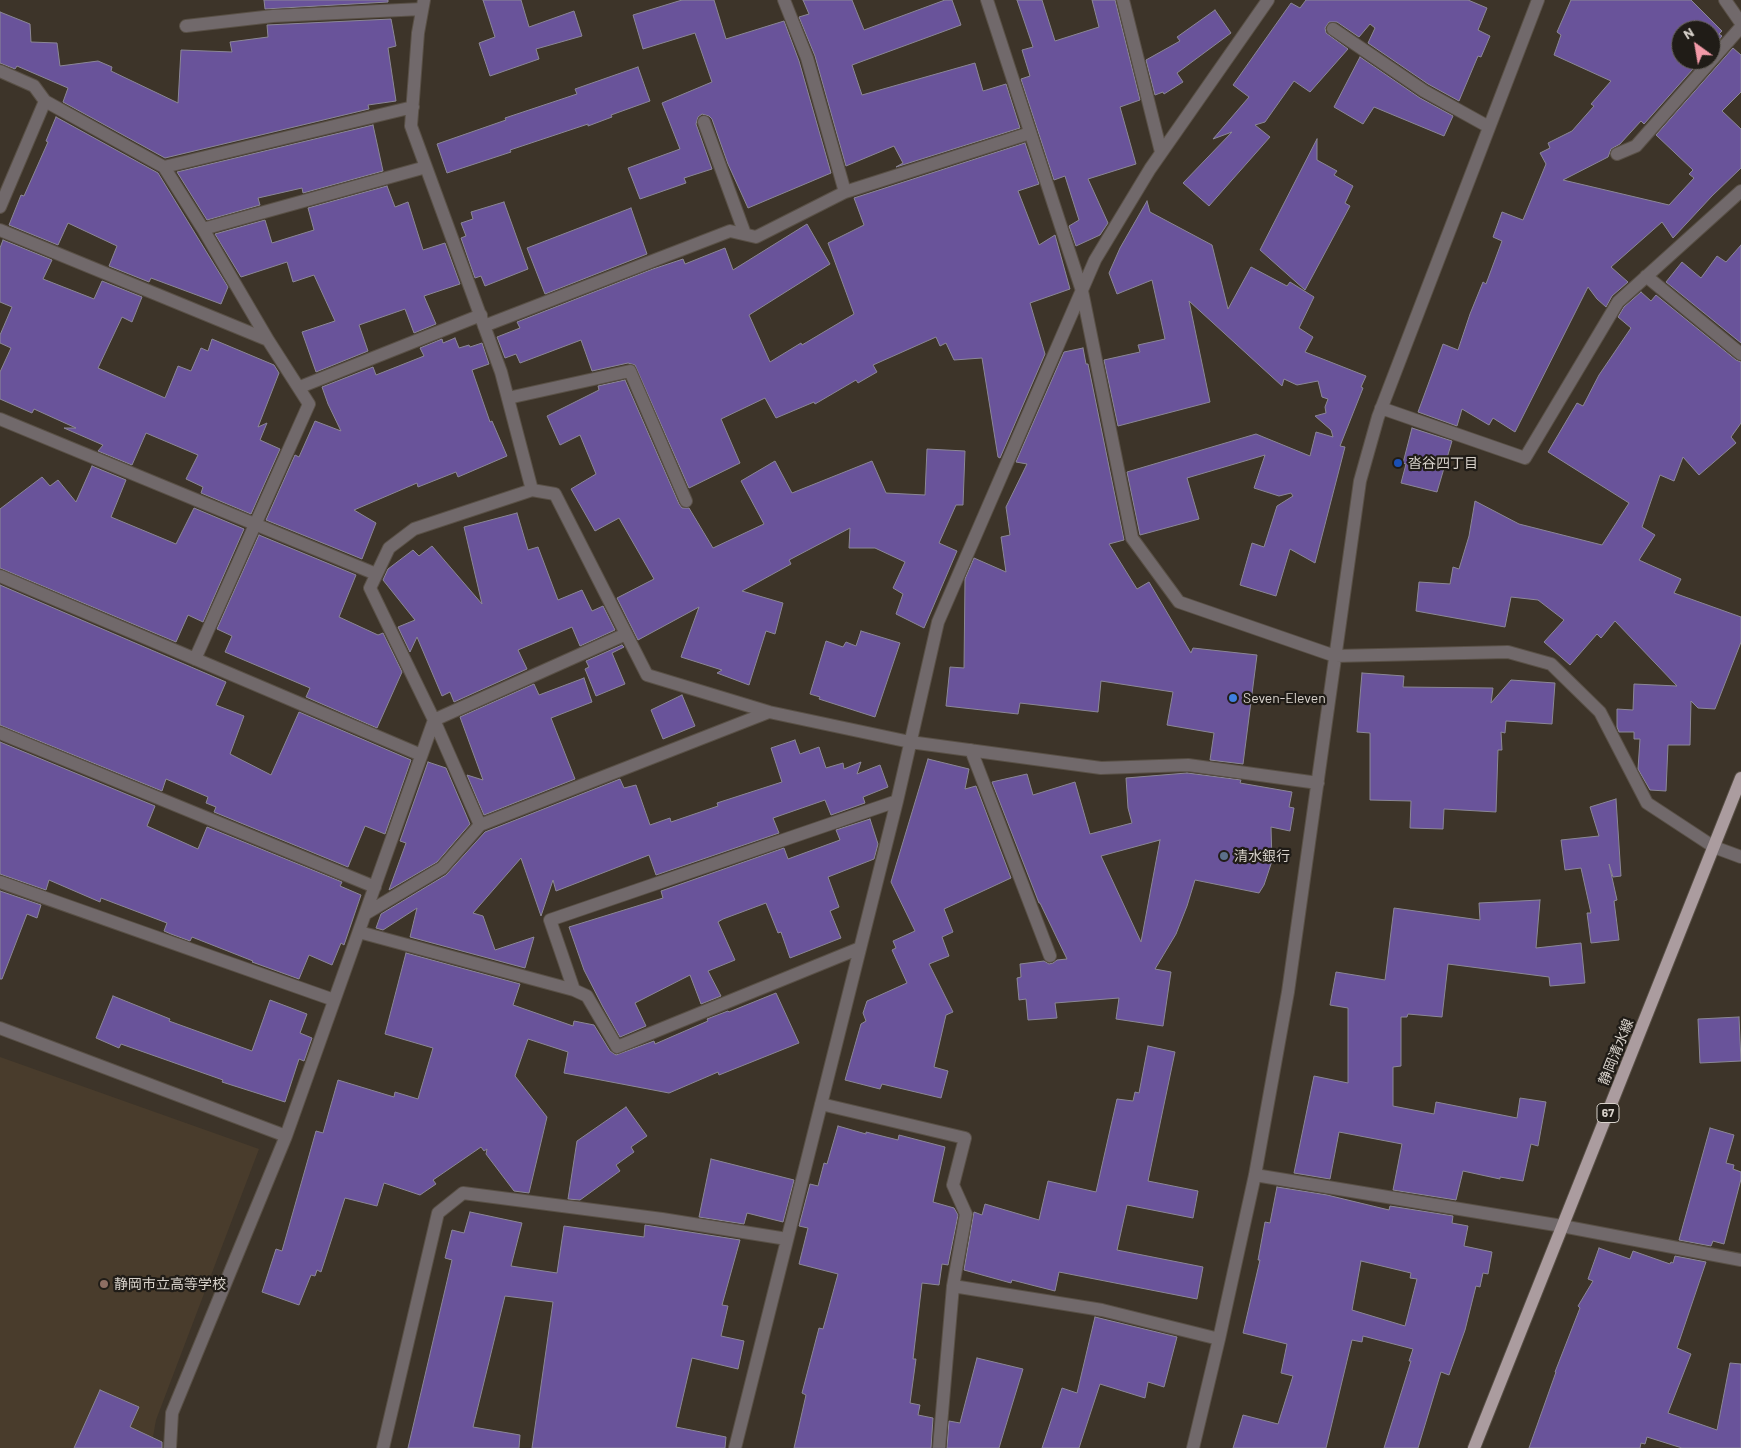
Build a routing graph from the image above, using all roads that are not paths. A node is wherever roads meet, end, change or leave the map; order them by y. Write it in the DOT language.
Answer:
graph roads {
  1 [pos="784,0"];
  2 [pos="987,0"];
  3 [pos="1124,0"];
  4 [pos="1268,0"];
  5 [pos="1538,0"];
  6 [pos="1724,0"];
  7 [pos="423,5"];
  8 [pos="1741,23"];
  9 [pos="186,26"];
  10 [pos="1741,27"];
  11 [pos="1333,29"];
  12 [pos="0,70"];
  13 [pos="46,101"];
  14 [pos="413,107"];
  15 [pos="704,122"];
  16 [pos="1489,127"];
  17 [pos="1030,133"];
  18 [pos="1161,152"];
  19 [pos="1617,154"];
  20 [pos="164,167"];
  21 [pos="426,167"];
  22 [pos="1741,191"];
  23 [pos="845,192"];
  24 [pos="0,207"];
  25 [pos="203,229"];
  26 [pos="0,230"];
  27 [pos="745,234"];
  28 [pos="1646,276"];
  29 [pos="1082,291"];
  30 [pos="482,321"];
  31 [pos="268,340"];
  32 [pos="1741,354"];
  33 [pos="300,387"];
  34 [pos="508,398"];
  35 [pos="1381,408"];
  36 [pos="0,419"];
  37 [pos="532,490"];
  38 [pos="686,501"];
  39 [pos="256,524"];
  40 [pos="376,574"];
  41 [pos="0,576"];
  42 [pos="626,634"];
  43 [pos="1335,656"];
  44 [pos="195,659"];
  45 [pos="770,712"];
  46 [pos="434,720"];
  47 [pos="0,734"];
  48 [pos="910,742"];
  49 [pos="971,750"];
  50 [pos="422,755"];
  51 [pos="1741,778"];
  52 [pos="1318,783"];
  53 [pos="897,800"];
  54 [pos="480,825"];
  55 [pos="1714,847"];
  56 [pos="1741,857"];
  57 [pos="0,882"];
  58 [pos="375,887"];
  59 [pos="365,914"];
  60 [pos="359,932"];
  61 [pos="860,948"];
  62 [pos="1050,956"];
  63 [pos="574,990"];
  64 [pos="334,1000"];
  65 [pos="0,1028"];
  66 [pos="821,1104"];
  67 [pos="286,1136"];
  68 [pos="1255,1175"];
  69 [pos="1562,1226"];
  70 [pos="788,1239"];
  71 [pos="1741,1260"];
  72 [pos="954,1286"];
  73 [pos="1219,1339"];
  74 [pos="170,1448"];
  75 [pos="383,1448"];
  76 [pos="735,1448"];
  77 [pos="939,1448"];
  78 [pos="1193,1448"];
  79 [pos="1474,1448"];
  1 -- 23 [label="street"];
  2 -- 17 [label="street"];
  3 -- 18 [label="street"];
  4 -- 18 [label="street"];
  5 -- 16 [label="street"];
  6 -- 8 [label="street"];
  7 -- 9 [label="street"];
  7 -- 14 [label="street"];
  10 -- 19 [label="street"];
  11 -- 16 [label="street"];
  12 -- 13 [label="street"];
  13 -- 20 [label="street"];
  13 -- 24 [label="street"];
  14 -- 20 [label="street"];
  14 -- 21 [label="street"];
  15 -- 27 [label="street"];
  16 -- 35 [label="street"];
  17 -- 23 [label="street"];
  17 -- 29 [label="street"];
  18 -- 29 [label="street"];
  20 -- 25 [label="street"];
  21 -- 25 [label="street"];
  21 -- 30 [label="street"];
  22 -- 28 [label="street"];
  23 -- 27 [label="street"];
  25 -- 31 [label="street"];
  26 -- 31 [label="street"];
  27 -- 30 [label="street"];
  28 -- 32 [label="street"];
  28 -- 35 [label="street"];
  29 -- 43 [label="street"];
  29 -- 48 [label="street"];
  30 -- 33 [label="street"];
  30 -- 34 [label="street"];
  31 -- 33 [label="street"];
  33 -- 39 [label="street"];
  34 -- 37 [label="street"];
  34 -- 38 [label="street"];
  35 -- 43 [label="street"];
  36 -- 39 [label="street"];
  37 -- 40 [label="street"];
  37 -- 42 [label="street"];
  39 -- 40 [label="street"];
  39 -- 44 [label="street"];
  40 -- 46 [label="street"];
  41 -- 44 [label="street"];
  42 -- 45 [label="street"];
  42 -- 46 [label="street"];
  43 -- 52 [label="street"];
  43 -- 55 [label="street"];
  44 -- 50 [label="street"];
  45 -- 48 [label="street"];
  45 -- 54 [label="street"];
  46 -- 50 [label="street"];
  46 -- 54 [label="street"];
  47 -- 58 [label="street"];
  48 -- 49 [label="street"];
  48 -- 53 [label="street"];
  49 -- 52 [label="street"];
  49 -- 62 [label="street"];
  50 -- 58 [label="street"];
  51 -- 55 [label="main road, 静岡清水線 / 67"];
  52 -- 68 [label="street"];
  53 -- 61 [label="street"];
  53 -- 63 [label="street"];
  54 -- 59 [label="street"];
  55 -- 56 [label="street"];
  55 -- 69 [label="main road, 静岡清水線 / 67"];
  57 -- 64 [label="street"];
  58 -- 59 [label="street"];
  59 -- 60 [label="street"];
  60 -- 63 [label="street"];
  60 -- 64 [label="street"];
  61 -- 63 [label="street"];
  61 -- 66 [label="street"];
  64 -- 67 [label="street"];
  65 -- 67 [label="street"];
  66 -- 70 [label="street"];
  66 -- 72 [label="street"];
  67 -- 74 [label="street"];
  68 -- 69 [label="street"];
  68 -- 73 [label="street"];
  69 -- 71 [label="street"];
  69 -- 79 [label="main road, 静岡清水線 / 67"];
  70 -- 75 [label="street"];
  70 -- 76 [label="street"];
  72 -- 73 [label="street"];
  72 -- 77 [label="street"];
  73 -- 78 [label="street"];
}
